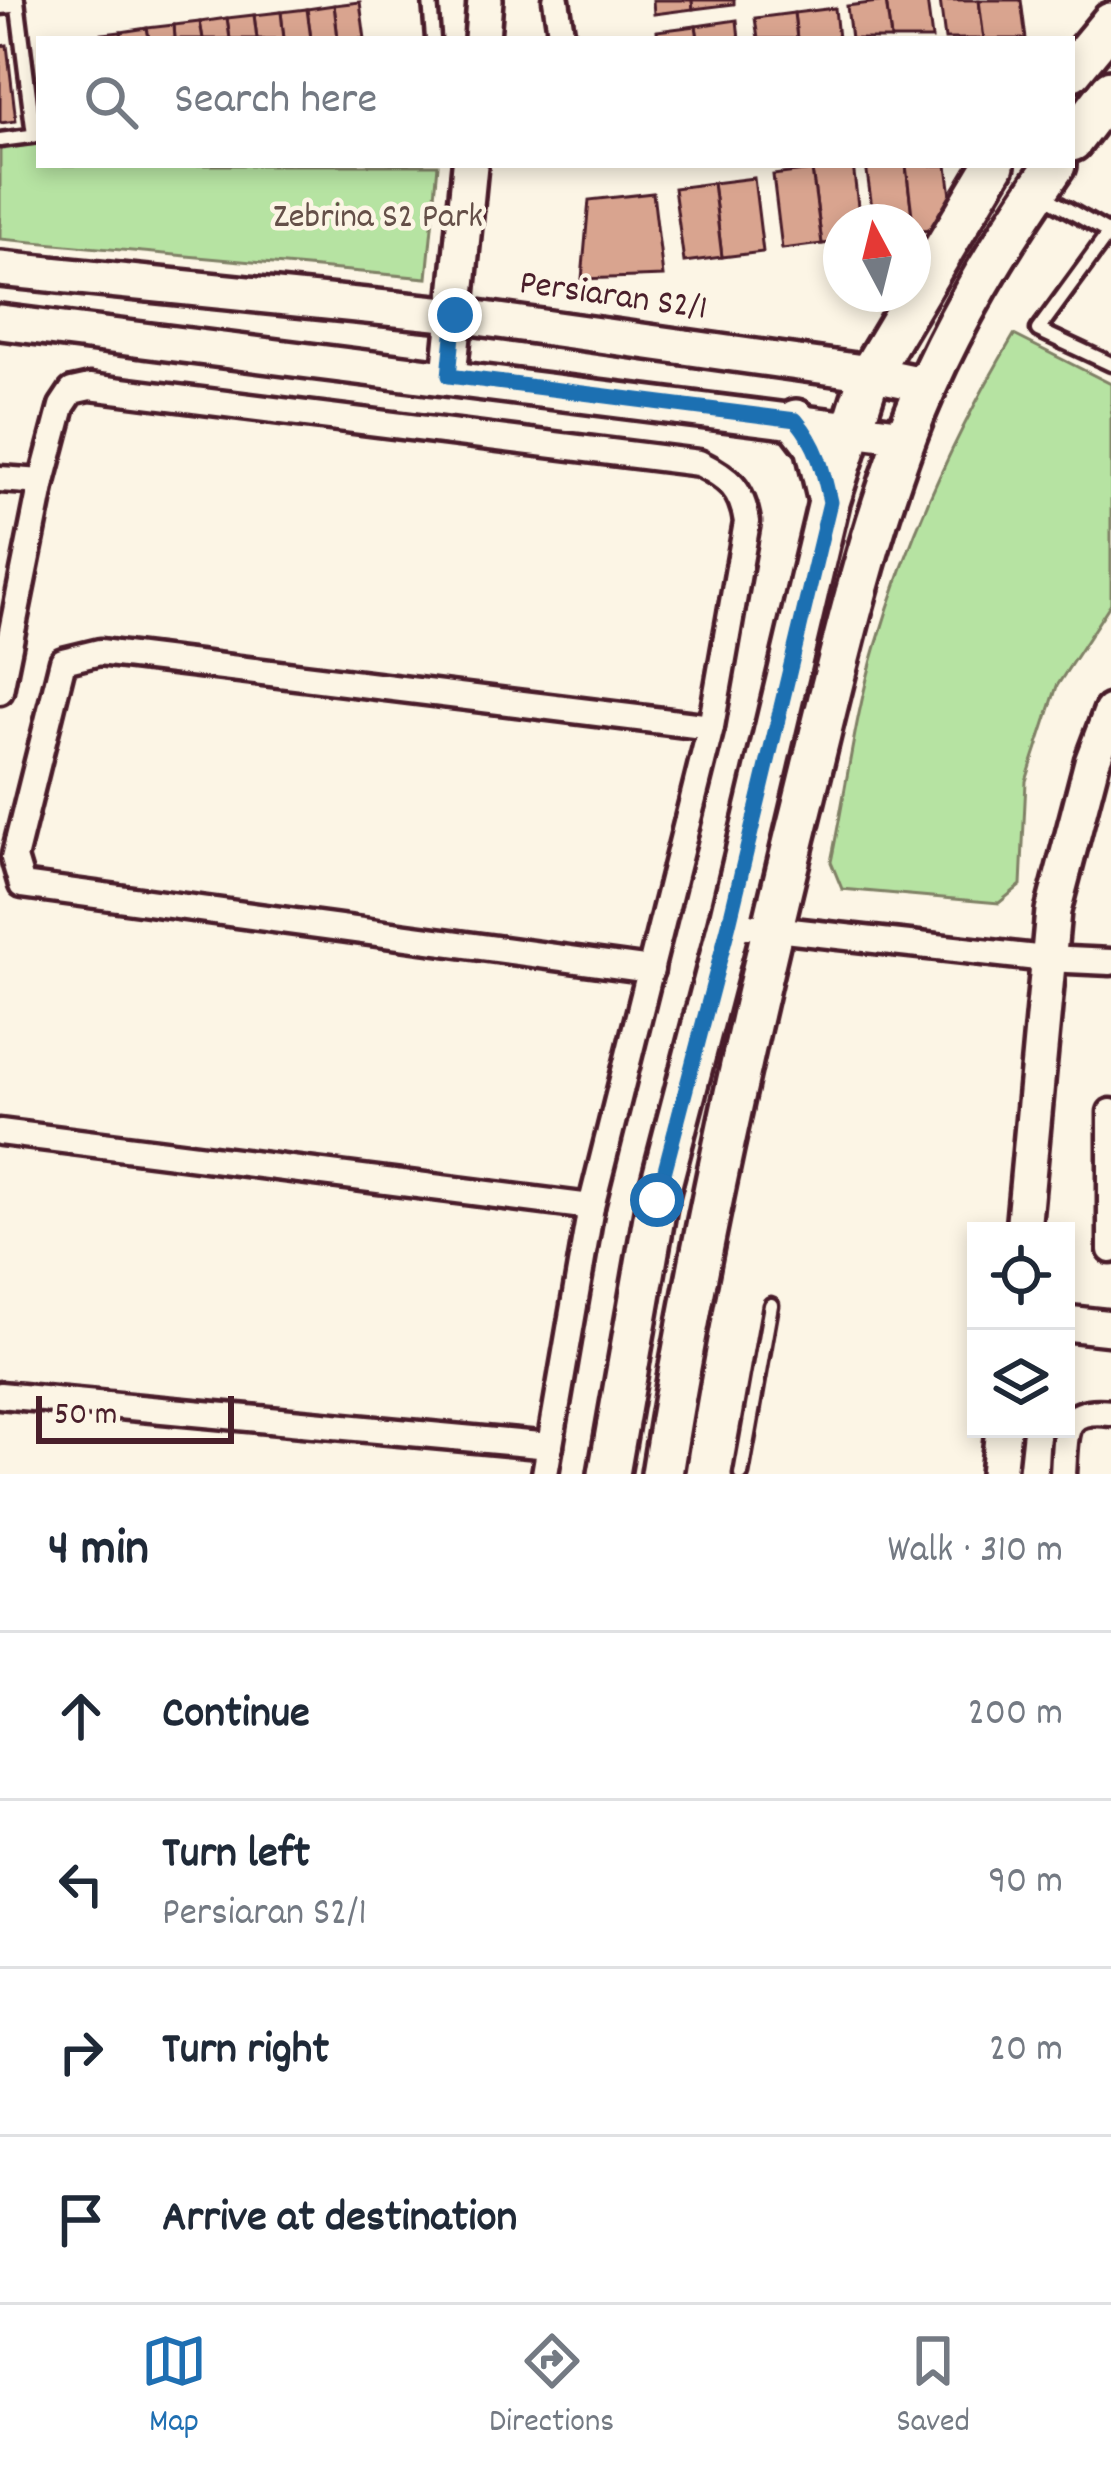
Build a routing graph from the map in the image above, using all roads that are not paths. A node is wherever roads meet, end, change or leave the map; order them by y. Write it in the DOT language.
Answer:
graph roads {
  1 [pos="14,0"];
  2 [pos="430,0"];
  3 [pos="485,0"];
  4 [pos="556,0"];
  5 [pos="0,2"];
  6 [pos="1111,23"];
  7 [pos="433,36"];
  8 [pos="482,36"];
  9 [pos="562,36"];
  10 [pos="1075,66"];
  11 [pos="36,135"];
  12 [pos="0,140"];
  13 [pos="470,168"];
  14 [pos="992,168"];
  15 [pos="1046,178"];
  16 [pos="1110,232"];
  17 [pos="0,269"];
  18 [pos="455,315"];
  19 [pos="0,322"];
  20 [pos="1111,364"];
  21 [pos="871,373"];
  22 [pos="449,376"];
  23 [pos="927,386"];
  24 [pos="796,420"];
  25 [pos="852,427"];
  26 [pos="906,436"];
  27 [pos="0,479"];
  28 [pos="42,482"];
  29 [pos="830,502"];
  30 [pos="0,691"];
  31 [pos="1111,712"];
  32 [pos="711,727"];
  33 [pos="729,924"];
  34 [pos="772,928"];
  35 [pos="1046,959"];
  36 [pos="1111,962"];
  37 [pos="651,970"];
  38 [pos="1110,1124"];
  39 [pos="0,1132"];
  40 [pos="591,1207"];
  41 [pos="1024,1222"];
  42 [pos="1111,1250"];
  43 [pos="771,1305"];
  44 [pos="1075,1324"];
  45 [pos="1111,1328"];
  46 [pos="0,1395"];
  47 [pos="1105,1412"];
  48 [pos="1002,1438"];
  49 [pos="550,1446"];
  50 [pos="545,1474"];
  51 [pos="609,1474"];
  52 [pos="662,1474"];
  53 [pos="741,1474"];
  54 [pos="998,1474"];
  55 [pos="1063,1474"];
  1 -- 5 [label="street"];
  1 -- 11 [label="lane"];
  2 -- 7 [label="lane"];
  3 -- 8 [label="street"];
  4 -- 9 [label="street"];
  6 -- 10 [label="main road"];
  11 -- 12 [label="lane"];
  13 -- 18 [label="street"];
  14 -- 21 [label="main road"];
  15 -- 16 [label="lane"];
  15 -- 23 [label="main road"];
  16 -- 20 [label="lane"];
  17 -- 18 [label="street, Persiaran S2/1"];
  18 -- 21 [label="street, Persiaran S2/1"];
  18 -- 22 [label="street"];
  19 -- 22 [label="street"];
  21 -- 23 [label="street, Persiaran S2/1"];
  21 -- 25 [label="main road"];
  22 -- 24 [label="street"];
  23 -- 26 [label="main road"];
  24 -- 25 [label="street"];
  24 -- 29 [label="main road"];
  25 -- 26 [label="street"];
  25 -- 29 [label="main road"];
  26 -- 34 [label="main road"];
  27 -- 28 [label="street"];
  28 -- 30 [label="street"];
  28 -- 32 [label="street"];
  29 -- 33 [label="main road"];
  31 -- 35 [label="street"];
  32 -- 37 [label="street"];
  32 -- 37 [label="street"];
  33 -- 34 [label="street"];
  33 -- 51 [label="main road"];
  34 -- 35 [label="street"];
  34 -- 52 [label="main road"];
  35 -- 36 [label="street"];
  35 -- 41 [label="street"];
  37 -- 40 [label="street"];
  38 -- 42 [label="street"];
  39 -- 40 [label="street"];
  40 -- 49 [label="street"];
  43 -- 53 [label="lane"];
  44 -- 45 [label="street"];
  46 -- 49 [label="street"];
  47 -- 55 [label="street"];
  48 -- 54 [label="street"];
  49 -- 50 [label="street"];
}
